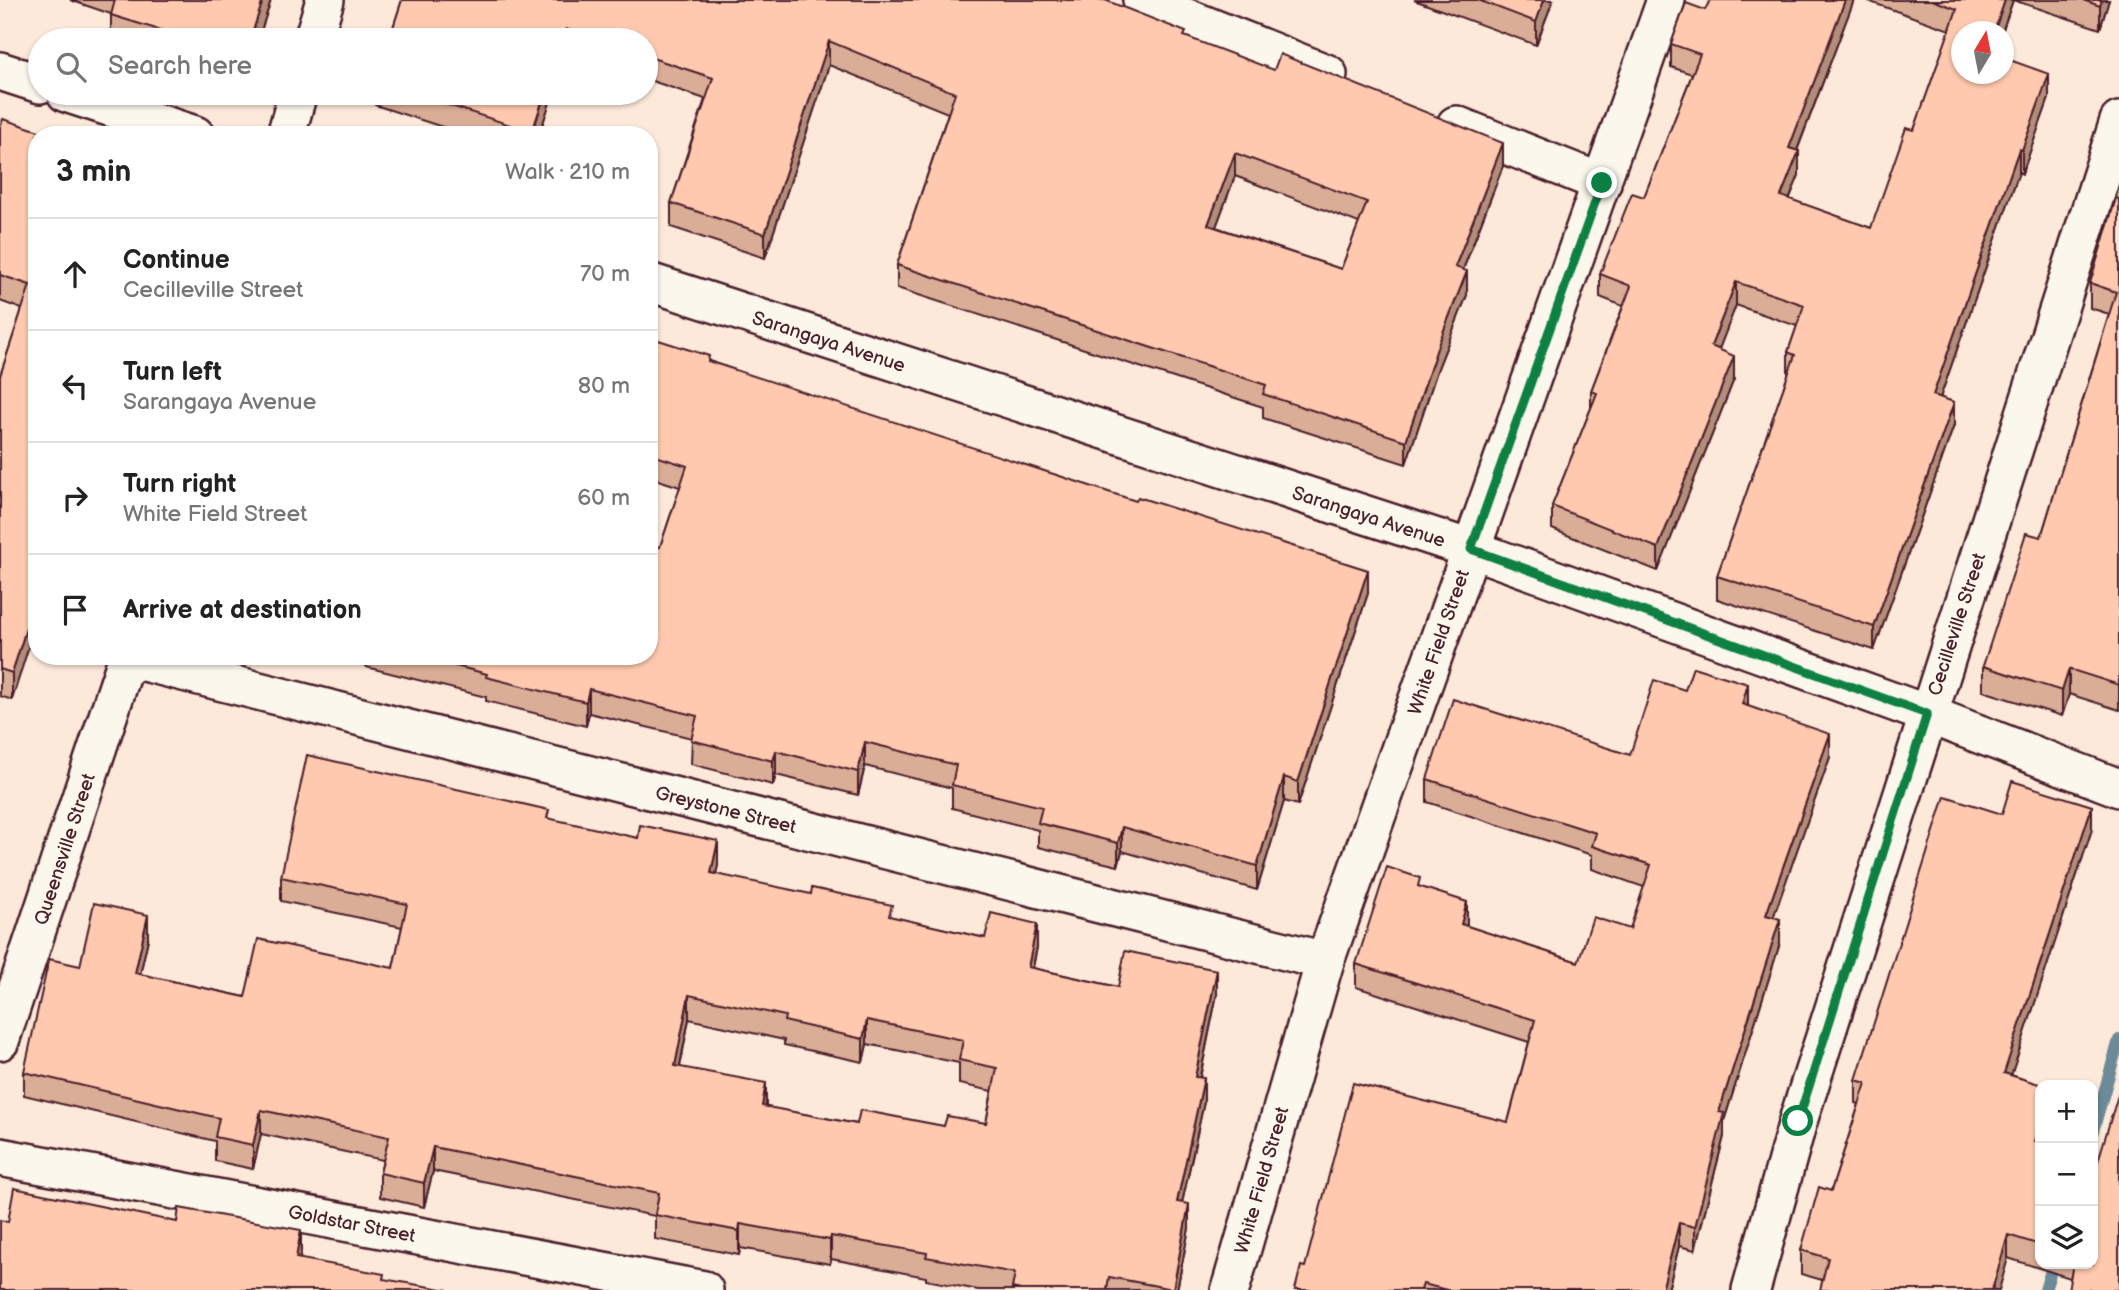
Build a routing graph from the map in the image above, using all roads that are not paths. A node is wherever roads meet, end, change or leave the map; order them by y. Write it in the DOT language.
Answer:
graph roads {
  1 [pos="325,0"];
  2 [pos="1142,0"];
  3 [pos="1666,0"];
  4 [pos="317,28"];
  5 [pos="0,71"];
  6 [pos="28,80"];
  7 [pos="1359,86"];
  8 [pos="103,105"];
  9 [pos="295,105"];
  10 [pos="1423,112"];
  11 [pos="2119,121"];
  12 [pos="167,126"];
  13 [pos="289,126"];
  14 [pos="1602,183"];
  15 [pos="658,285"];
  16 [pos="1471,549"];
  17 [pos="125,665"];
  18 [pos="160,665"];
  19 [pos="1927,714"];
  20 [pos="2119,788"];
  21 [pos="1325,961"];
  22 [pos="0,1041"];
  23 [pos="0,1157"];
  24 [pos="704,1290"];
  25 [pos="1230,1290"];
  26 [pos="1751,1290"];
  1 -- 4 [label="street"];
  2 -- 7 [label="street"];
  3 -- 14 [label="street, White Field Street"];
  5 -- 6 [label="street"];
  8 -- 12 [label="street"];
  9 -- 13 [label="street"];
  10 -- 14 [label="street"];
  11 -- 19 [label="street, Cecilleville Street"];
  14 -- 16 [label="street, White Field Street"];
  15 -- 16 [label="street, Sarangaya Avenue"];
  16 -- 19 [label="street, Sarangaya Avenue"];
  16 -- 21 [label="street, White Field Street"];
  17 -- 22 [label="street, Queensville Street"];
  18 -- 21 [label="street, Greystone Street"];
  19 -- 20 [label="street, Sarangaya Avenue"];
  19 -- 26 [label="street, Cecilleville Street"];
  21 -- 25 [label="street, White Field Street"];
  23 -- 24 [label="street, Goldstar Street"];
}
